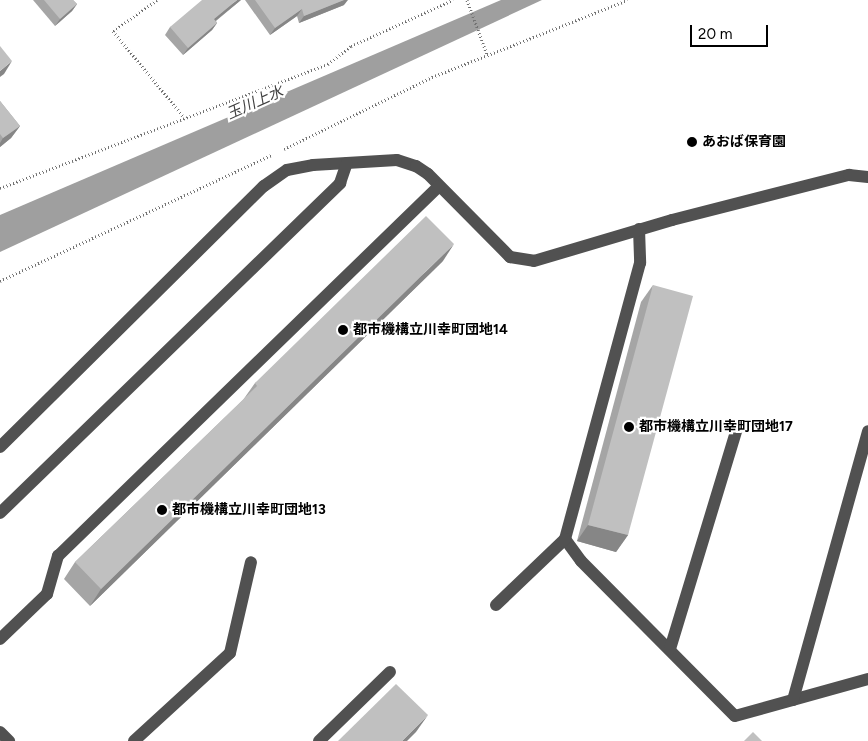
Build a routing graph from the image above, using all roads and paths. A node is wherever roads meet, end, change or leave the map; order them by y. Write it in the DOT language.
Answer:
graph roads {
  1 [pos="157,0"];
  2 [pos="453,0"];
  3 [pos="467,0"];
  4 [pos="627,0"];
  5 [pos="487,54"];
  6 [pos="184,117"];
  7 [pos="347,163"];
  8 [pos="868,177"];
  9 [pos="439,186"];
  10 [pos="0,188"];
  11 [pos="639,229"];
  12 [pos="0,280"];
  13 [pos="738,425"];
  14 [pos="868,431"];
  15 [pos="0,447"];
  16 [pos="0,513"];
  17 [pos="565,539"];
  18 [pos="251,562"];
  19 [pos="496,605"];
  20 [pos="0,639"];
  21 [pos="670,649"];
  22 [pos="390,672"];
  23 [pos="868,679"];
  24 [pos="793,700"];
  25 [pos="0,732"];
  26 [pos="9,741"];
  27 [pos="134,741"];
  28 [pos="319,741"];
  1 -- 6 [label="path"];
  2 -- 6 [label="path"];
  3 -- 5 [label="path"];
  4 -- 5 [label="path"];
  5 -- 12 [label="path"];
  6 -- 10 [label="path"];
  7 -- 9 [label="street"];
  7 -- 15 [label="street"];
  7 -- 16 [label="street"];
  8 -- 11 [label="street"];
  9 -- 11 [label="street"];
  9 -- 20 [label="street"];
  11 -- 17 [label="street"];
  13 -- 21 [label="street"];
  14 -- 24 [label="street"];
  17 -- 19 [label="street"];
  17 -- 21 [label="street"];
  18 -- 27 [label="street"];
  21 -- 24 [label="street"];
  22 -- 28 [label="street"];
  23 -- 24 [label="street"];
  25 -- 26 [label="street"];
}
